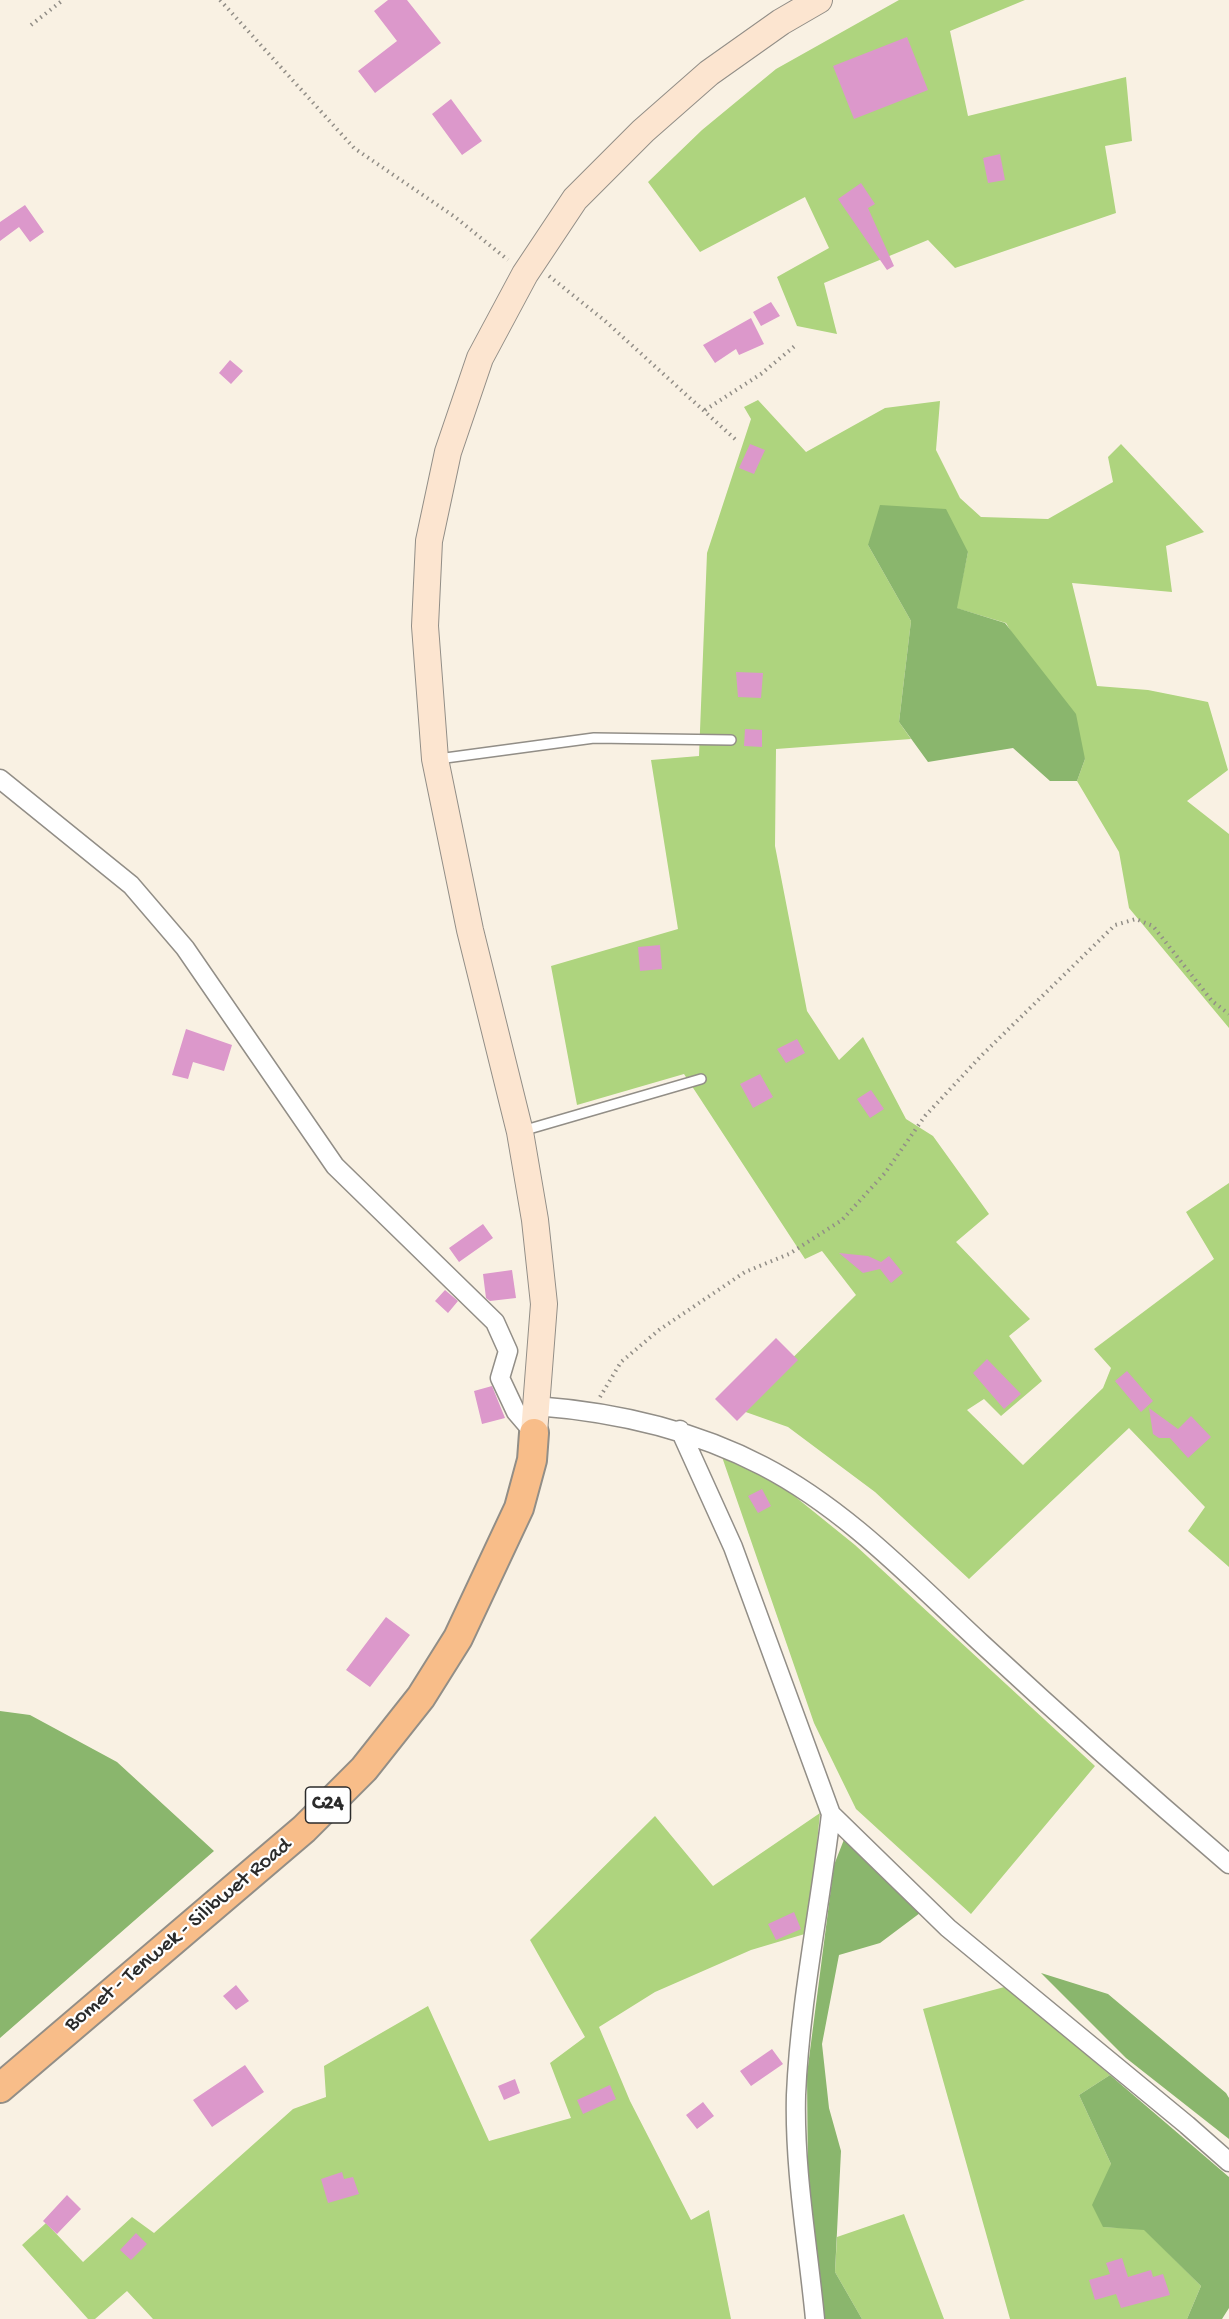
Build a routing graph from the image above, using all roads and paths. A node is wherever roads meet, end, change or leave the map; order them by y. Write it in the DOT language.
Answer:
graph roads {
  1 [pos="63,0"];
  2 [pos="220,0"];
  3 [pos="819,0"];
  4 [pos="31,25"];
  5 [pos="529,268"];
  6 [pos="796,345"];
  7 [pos="705,410"];
  8 [pos="736,440"];
  9 [pos="731,740"];
  10 [pos="435,759"];
  11 [pos="0,779"];
  12 [pos="1229,1014"];
  13 [pos="701,1079"];
  14 [pos="519,1132"];
  15 [pos="592,1411"];
  16 [pos="535,1420"];
  17 [pos="680,1430"];
  18 [pos="831,1814"];
  19 [pos="1229,1864"];
  20 [pos="0,2088"];
  21 [pos="1229,2162"];
  22 [pos="815,2319"];
  1 -- 4 [label="path"];
  2 -- 5 [label="path"];
  3 -- 5 [label="main road, C24"];
  5 -- 7 [label="path"];
  5 -- 10 [label="main road, C24"];
  6 -- 7 [label="path"];
  7 -- 8 [label="path"];
  9 -- 10 [label="lane"];
  10 -- 14 [label="main road, C24"];
  11 -- 16 [label="street"];
  12 -- 15 [label="path"];
  13 -- 14 [label="lane"];
  14 -- 16 [label="main road, C24"];
  15 -- 16 [label="street"];
  15 -- 17 [label="street"];
  16 -- 20 [label="main road, Bomet - Tenwek - Silibwet Road / C24"];
  17 -- 18 [label="street"];
  17 -- 19 [label="street"];
  18 -- 21 [label="street"];
  18 -- 22 [label="street"];
}
